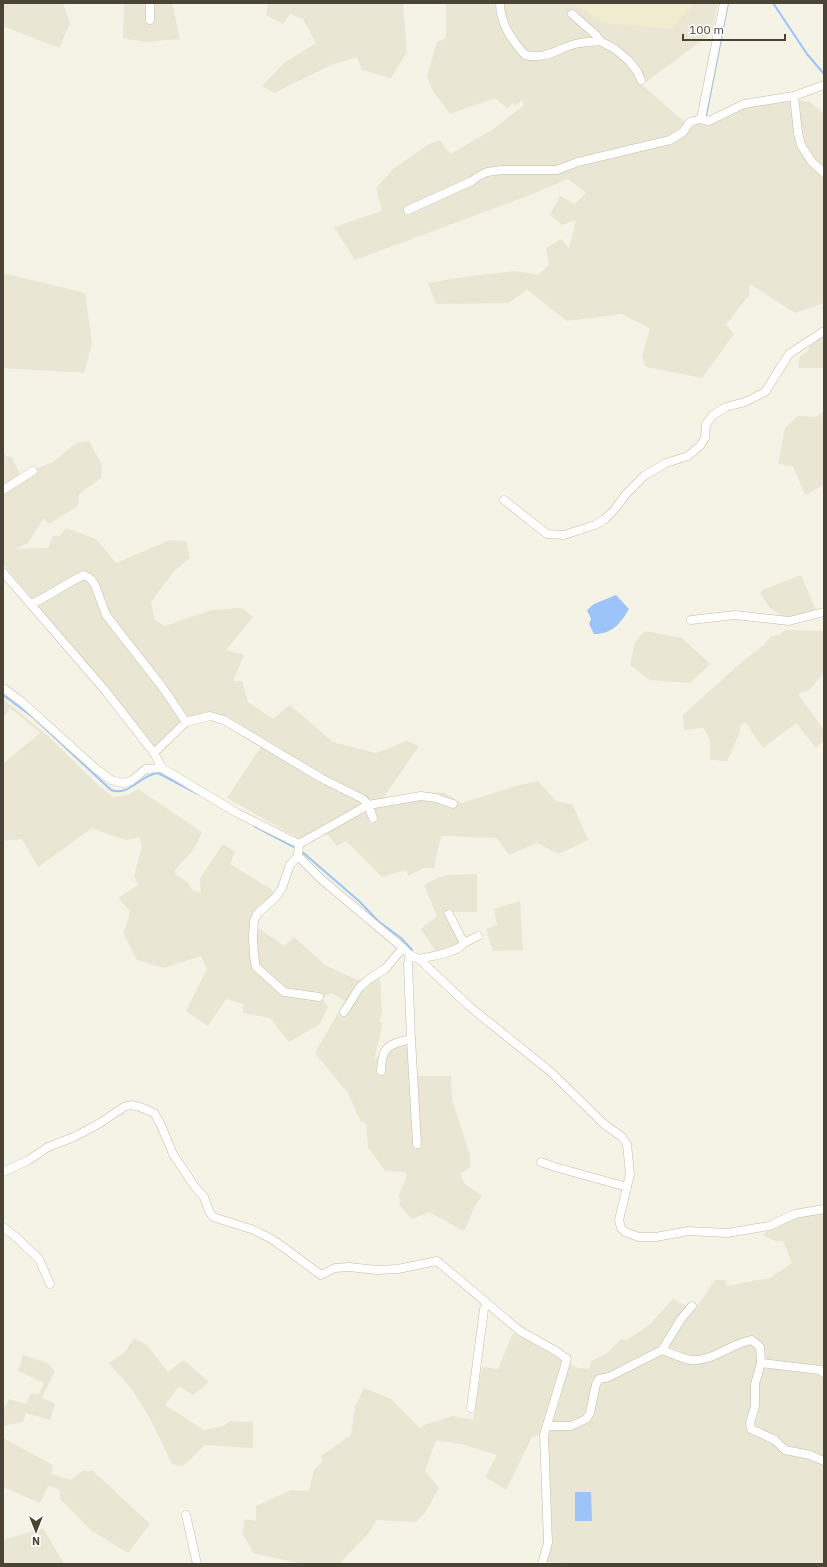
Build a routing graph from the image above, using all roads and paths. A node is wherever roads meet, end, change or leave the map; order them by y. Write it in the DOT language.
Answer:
graph roads {
  1 [pos="150,3"];
  2 [pos="500,3"];
  3 [pos="724,3"];
  4 [pos="572,14"];
  5 [pos="150,20"];
  6 [pos="600,41"];
  7 [pos="641,80"];
  8 [pos="824,85"];
  9 [pos="794,96"];
  10 [pos="701,119"];
  11 [pos="824,173"];
  12 [pos="408,210"];
  13 [pos="824,331"];
  14 [pos="33,472"];
  15 [pos="3,490"];
  16 [pos="504,500"];
  17 [pos="3,572"];
  18 [pos="31,604"];
  19 [pos="824,612"];
  20 [pos="691,620"];
  21 [pos="3,688"];
  22 [pos="186,722"];
  23 [pos="154,753"];
  24 [pos="162,768"];
  25 [pos="453,804"];
  26 [pos="368,805"];
  27 [pos="373,818"];
  28 [pos="299,850"];
  29 [pos="449,914"];
  30 [pos="478,936"];
  31 [pos="464,943"];
  32 [pos="404,948"];
  33 [pos="410,955"];
  34 [pos="419,960"];
  35 [pos="319,997"];
  36 [pos="344,1012"];
  37 [pos="411,1039"];
  38 [pos="381,1071"];
  39 [pos="417,1144"];
  40 [pos="541,1162"];
  41 [pos="3,1172"];
  42 [pos="627,1187"];
  43 [pos="824,1209"];
  44 [pos="3,1227"];
  45 [pos="50,1284"];
  46 [pos="487,1304"];
  47 [pos="692,1306"];
  48 [pos="662,1350"];
  49 [pos="761,1363"];
  50 [pos="824,1373"];
  51 [pos="471,1408"];
  52 [pos="547,1426"];
  53 [pos="824,1461"];
  54 [pos="186,1515"];
  55 [pos="197,1564"];
  56 [pos="542,1564"];
  1 -- 5 [label="street"];
  2 -- 6 [label="street"];
  3 -- 10 [label="street"];
  4 -- 6 [label="street"];
  6 -- 7 [label="street"];
  8 -- 9 [label="street"];
  9 -- 10 [label="street"];
  9 -- 11 [label="street"];
  10 -- 12 [label="street"];
  13 -- 16 [label="street"];
  14 -- 15 [label="street"];
  17 -- 18 [label="street"];
  18 -- 22 [label="street"];
  18 -- 23 [label="street"];
  19 -- 20 [label="street"];
  21 -- 24 [label="street"];
  22 -- 23 [label="street"];
  22 -- 26 [label="street"];
  23 -- 24 [label="street"];
  24 -- 28 [label="street"];
  25 -- 26 [label="street"];
  26 -- 27 [label="street"];
  26 -- 28 [label="street"];
  28 -- 32 [label="street"];
  28 -- 35 [label="street"];
  29 -- 31 [label="street"];
  30 -- 31 [label="street"];
  31 -- 34 [label="street"];
  32 -- 33 [label="street"];
  32 -- 36 [label="street"];
  33 -- 34 [label="street"];
  33 -- 37 [label="street"];
  34 -- 42 [label="street"];
  37 -- 38 [label="street"];
  37 -- 39 [label="street"];
  40 -- 42 [label="street"];
  41 -- 46 [label="street"];
  42 -- 43 [label="street"];
  44 -- 45 [label="street"];
  46 -- 51 [label="street"];
  46 -- 52 [label="street"];
  47 -- 48 [label="street"];
  48 -- 49 [label="street"];
  48 -- 52 [label="street"];
  49 -- 50 [label="street"];
  49 -- 53 [label="street"];
  52 -- 56 [label="street"];
  54 -- 55 [label="street"];
}
